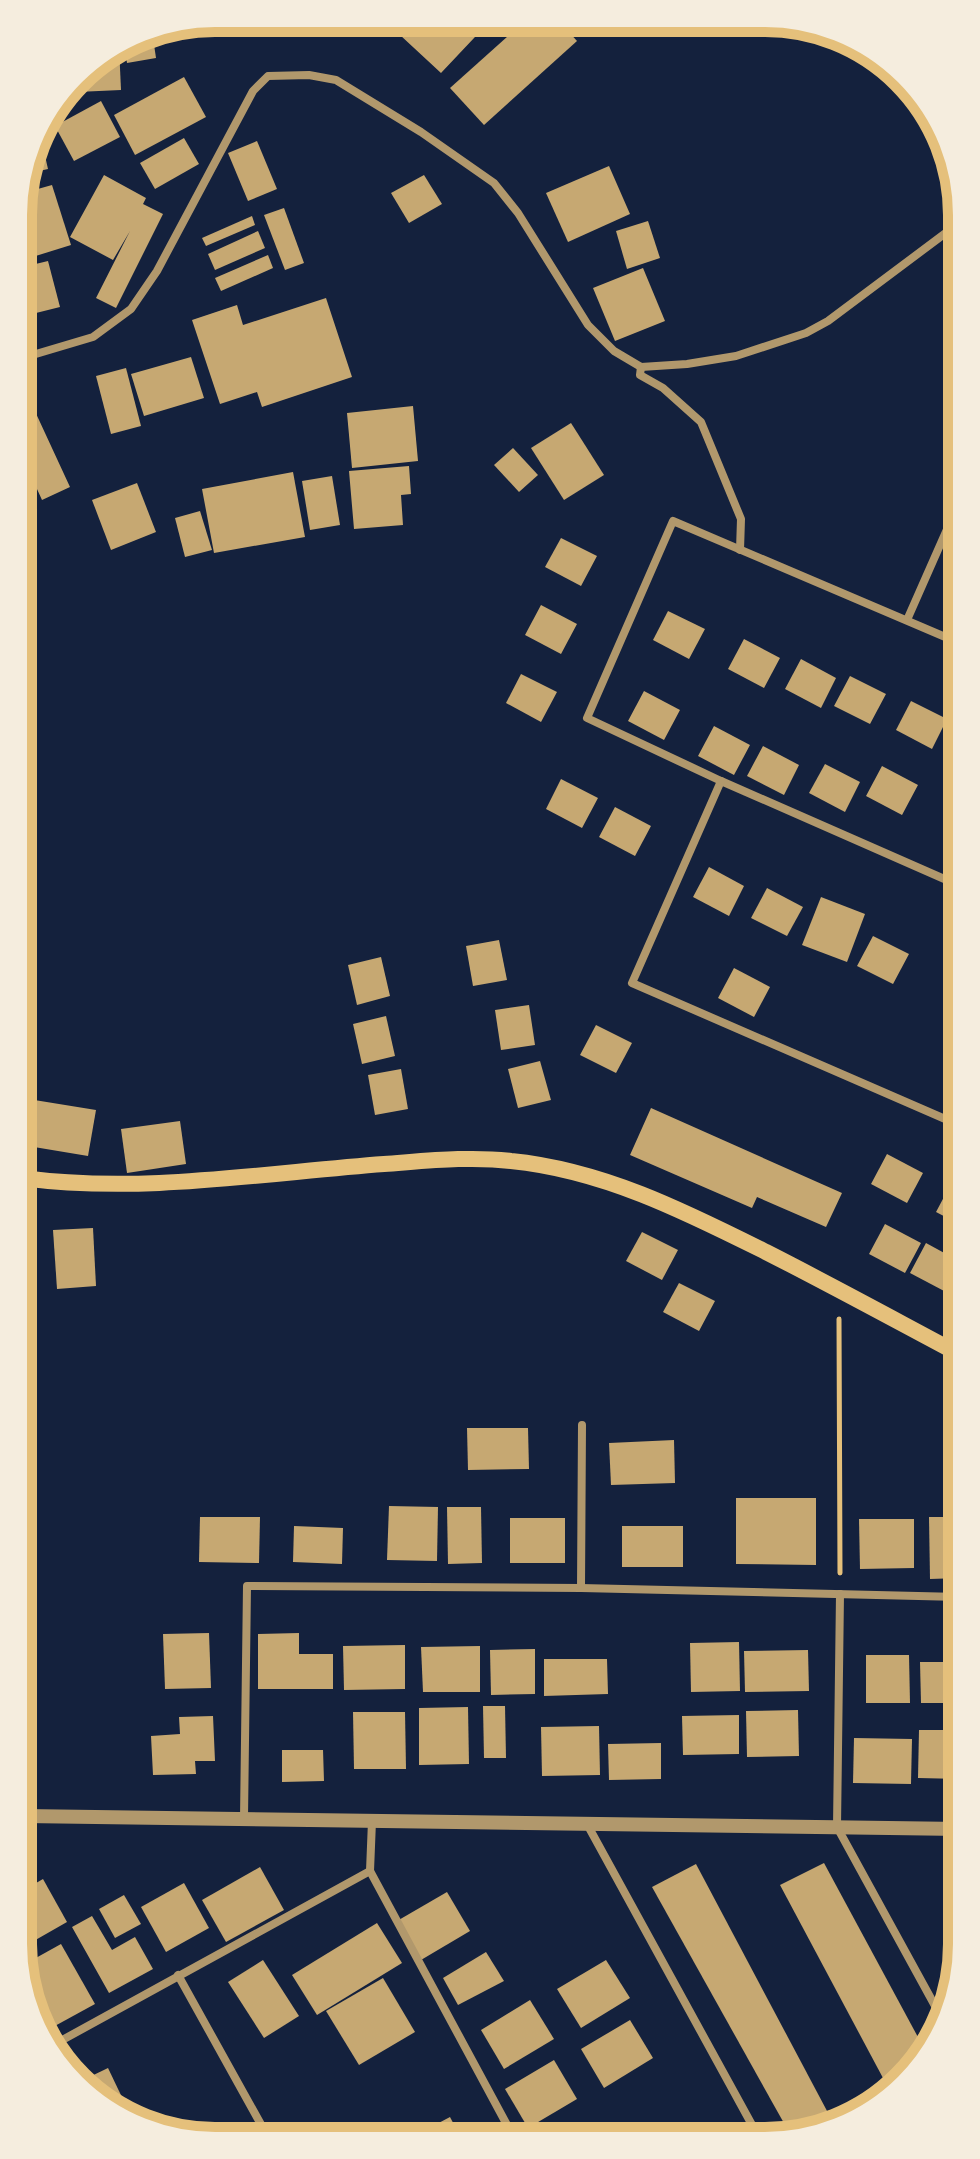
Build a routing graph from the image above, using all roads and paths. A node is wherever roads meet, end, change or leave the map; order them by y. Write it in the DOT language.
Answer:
graph roads {
  1 [pos="948,231"];
  2 [pos="32,355"];
  3 [pos="641,367"];
  4 [pos="948,527"];
  5 [pos="740,550"];
  6 [pos="907,620"];
  7 [pos="948,638"];
  8 [pos="721,781"];
  9 [pos="948,881"];
  10 [pos="948,1120"];
  11 [pos="32,1179"];
  12 [pos="839,1289"];
  13 [pos="948,1348"];
  14 [pos="582,1425"];
  15 [pos="581,1588"];
  16 [pos="840,1594"];
  17 [pos="948,1597"];
  18 [pos="32,1816"];
  19 [pos="244,1818"];
  20 [pos="372,1821"];
  21 [pos="587,1824"];
  22 [pos="837,1827"];
  23 [pos="948,1829"];
  24 [pos="370,1871"];
  25 [pos="178,1975"];
  26 [pos="936,2008"];
  27 [pos="61,2041"];
  28 [pos="262,2127"];
  29 [pos="508,2127"];
  30 [pos="753,2127"];
  1 -- 3 [label="street"];
  2 -- 3 [label="street"];
  3 -- 5 [label="street"];
  4 -- 6 [label="street"];
  5 -- 6 [label="street"];
  5 -- 8 [label="street"];
  6 -- 7 [label="street"];
  8 -- 9 [label="street"];
  8 -- 10 [label="street"];
  11 -- 12 [label="main road"];
  12 -- 13 [label="main road"];
  12 -- 16 [label="path"];
  14 -- 15 [label="street"];
  15 -- 16 [label="street"];
  15 -- 19 [label="street"];
  16 -- 17 [label="street"];
  16 -- 22 [label="street"];
  18 -- 19 [label="street"];
  19 -- 20 [label="street"];
  20 -- 21 [label="street"];
  20 -- 24 [label="street"];
  21 -- 22 [label="street"];
  21 -- 30 [label="street"];
  22 -- 23 [label="street"];
  22 -- 26 [label="street"];
  24 -- 25 [label="street"];
  24 -- 29 [label="street"];
  25 -- 27 [label="street"];
  25 -- 28 [label="street"];
}
